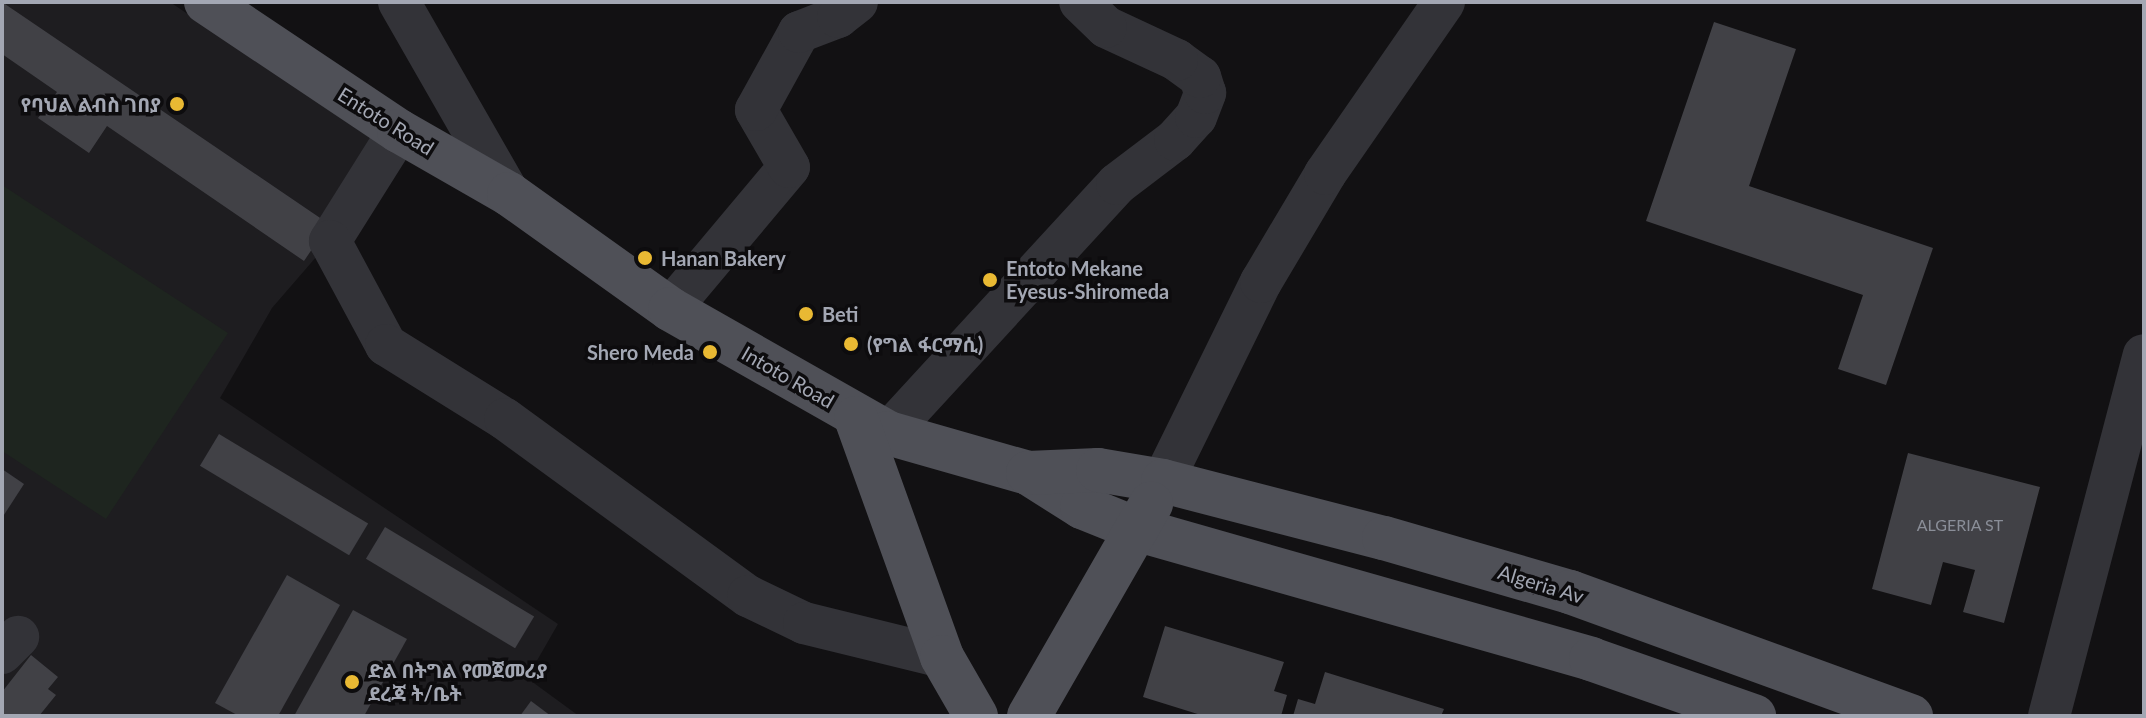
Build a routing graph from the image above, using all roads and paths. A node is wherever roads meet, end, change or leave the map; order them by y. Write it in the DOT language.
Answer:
graph roads {
  1 [pos="206,2"];
  2 [pos="399,2"];
  3 [pos="857,2"];
  4 [pos="1080,2"];
  5 [pos="1444,2"];
  6 [pos="399,131"];
  7 [pos="509,194"];
  8 [pos="567,240"];
  9 [pos="670,309"];
  10 [pos="2144,355"];
  11 [pos="872,425"];
  12 [pos="1028,473"];
  13 [pos="1163,481"];
  14 [pos="1139,530"];
  15 [pos="942,657"];
  16 [pos="976,716"];
  17 [pos="1029,716"];
  18 [pos="1754,716"];
  19 [pos="1911,716"];
  20 [pos="2049,716"];
  1 -- 6 [label="main road, Entoto Road"];
  2 -- 7 [label="street"];
  3 -- 9 [label="street"];
  4 -- 11 [label="street"];
  5 -- 13 [label="street"];
  6 -- 7 [label="main road, Entoto Road"];
  6 -- 15 [label="street"];
  7 -- 8 [label="main road, Entoto Road"];
  8 -- 9 [label="main road, Intoto Road"];
  9 -- 11 [label="main road, Intoto Road"];
  10 -- 20 [label="street"];
  11 -- 12 [label="main road, Intoto Road"];
  11 -- 15 [label="main road"];
  12 -- 13 [label="main road, Algeria Av"];
  12 -- 14 [label="main road"];
  13 -- 14 [label="main road"];
  13 -- 19 [label="main road, Algeria Av"];
  14 -- 17 [label="main road"];
  14 -- 18 [label="main road"];
  15 -- 16 [label="main road"];
}
